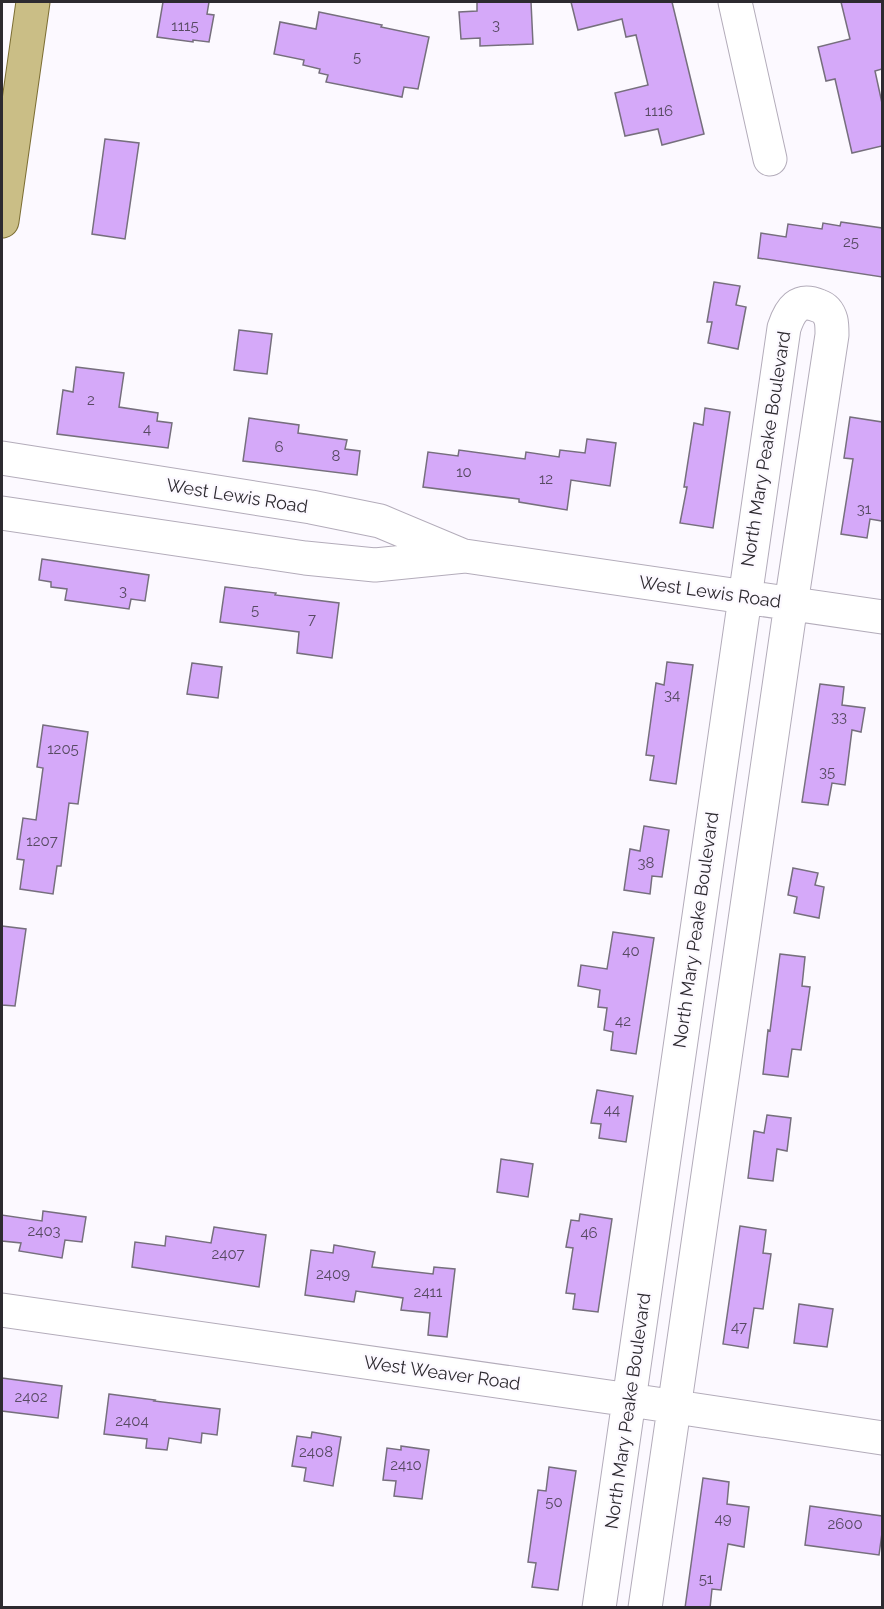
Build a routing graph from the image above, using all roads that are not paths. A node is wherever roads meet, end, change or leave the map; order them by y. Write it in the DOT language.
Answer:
graph roads {
  1 [pos="33,2"];
  2 [pos="735,2"];
  3 [pos="770,159"];
  4 [pos="2,221"];
  5 [pos="2,458"];
  6 [pos="2,513"];
  7 [pos="465,556"];
  8 [pos="744,597"];
  9 [pos="791,604"];
  10 [pos="882,617"];
  11 [pos="2,1310"];
  12 [pos="630,1400"];
  13 [pos="674,1406"];
  14 [pos="882,1438"];
  15 [pos="599,1608"];
  16 [pos="645,1608"];
  1 -- 4 [label="main road"];
  2 -- 3 [label="street"];
  5 -- 7 [label="street, West Lewis Road"];
  6 -- 7 [label="street, West Lewis Road"];
  7 -- 8 [label="street, West Lewis Road"];
  8 -- 9 [label="street, West Lewis Road"];
  8 -- 9 [label="street, North Mary Peake Boulevard"];
  8 -- 12 [label="street, North Mary Peake Boulevard"];
  9 -- 10 [label="street, West Lewis Road"];
  9 -- 13 [label="street, North Mary Peake Boulevard"];
  11 -- 12 [label="street, West Weaver Road"];
  12 -- 13 [label="street, West Weaver Road"];
  12 -- 15 [label="street, North Mary Peake Boulevard"];
  13 -- 14 [label="street, West Weaver Road"];
  13 -- 16 [label="street, North Mary Peake Boulevard"];
}
